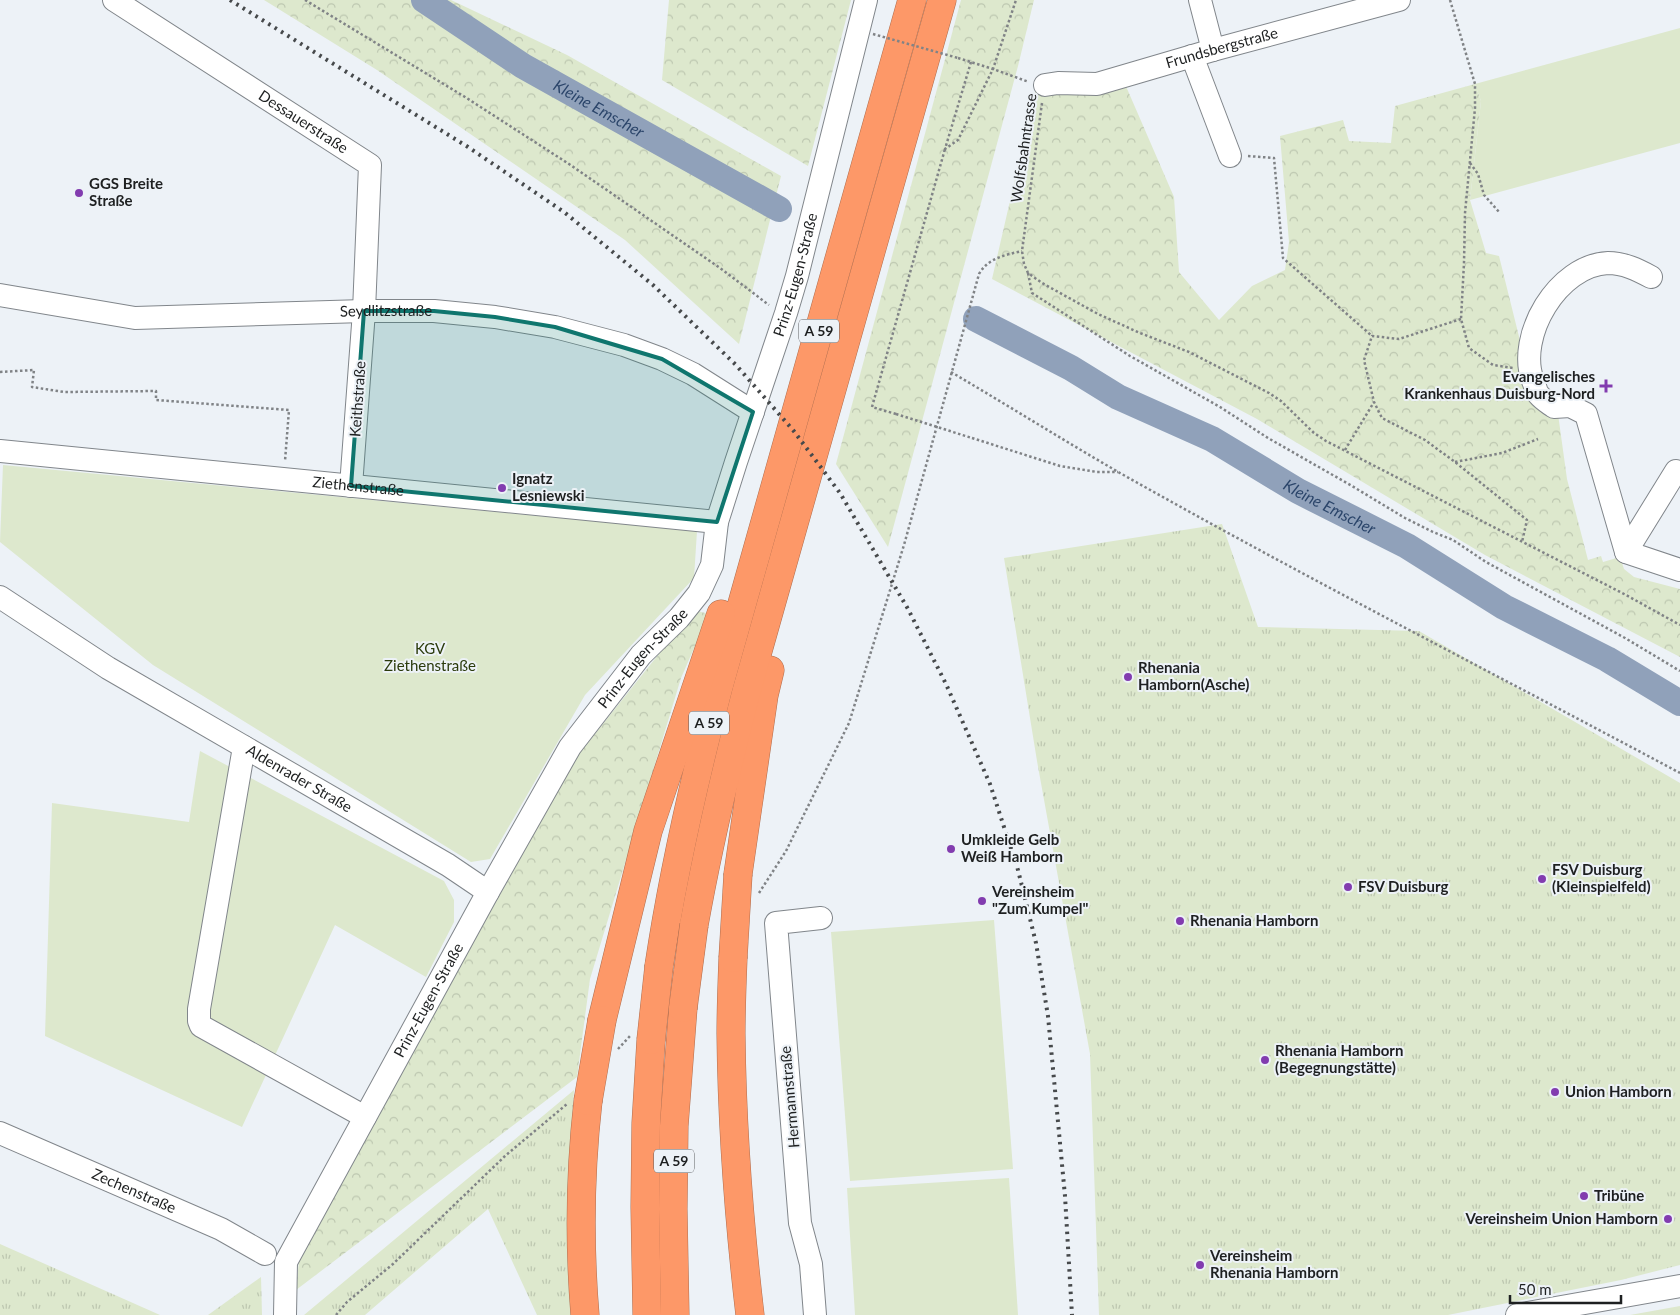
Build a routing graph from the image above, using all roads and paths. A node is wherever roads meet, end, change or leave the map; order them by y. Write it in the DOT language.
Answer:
graph roads {
  1 [pos="114,0"];
  2 [pos="305,0"];
  3 [pos="866,0"];
  4 [pos="912,0"];
  5 [pos="942,0"];
  6 [pos="1016,0"];
  7 [pos="1200,0"];
  8 [pos="1399,0"];
  9 [pos="1450,0"];
  10 [pos="873,34"];
  11 [pos="1213,50"];
  12 [pos="1192,56"];
  13 [pos="971,62"];
  14 [pos="993,69"];
  15 [pos="1045,85"];
  16 [pos="945,150"];
  17 [pos="1230,156"];
  18 [pos="1470,163"];
  19 [pos="1499,212"];
  20 [pos="1028,273"];
  21 [pos="1651,278"];
  22 [pos="0,295"];
  23 [pos="364,311"];
  24 [pos="786,313"];
  25 [pos="1461,319"];
  26 [pos="1372,336"];
  27 [pos="1529,371"];
  28 [pos="0,372"];
  29 [pos="951,372"];
  30 [pos="1374,402"];
  31 [pos="753,412"];
  32 [pos="1538,439"];
  33 [pos="1345,450"];
  34 [pos="0,451"];
  35 [pos="1455,462"];
  36 [pos="1676,471"];
  37 [pos="1118,472"];
  38 [pos="283,479"];
  39 [pos="775,484"];
  40 [pos="351,486"];
  41 [pos="798,511"];
  42 [pos="717,522"];
  43 [pos="1522,542"];
  44 [pos="1626,552"];
  45 [pos="1680,570"];
  46 [pos="0,582"];
  47 [pos="0,597"];
  48 [pos="1680,625"];
  49 [pos="108,668"];
  50 [pos="1680,670"];
  51 [pos="244,747"];
  52 [pos="1680,774"];
  53 [pos="488,892"];
  54 [pos="821,918"];
  55 [pos="365,1117"];
  56 [pos="0,1133"];
  57 [pos="265,1254"];
  58 [pos="1680,1286"];
  59 [pos="285,1315"];
  60 [pos="585,1315"];
  61 [pos="647,1315"];
  62 [pos="675,1315"];
  63 [pos="750,1315"];
  64 [pos="815,1315"];
  65 [pos="1517,1315"];
  1 -- 23 [label="street, Dessauerstraße"];
  2 -- 24 [label="path"];
  3 -- 24 [label="street, Prinz-Eugen-Straße"];
  4 -- 39 [label="highway, A 59"];
  5 -- 41 [label="highway, A 59"];
  6 -- 14 [label="path"];
  7 -- 11 [label="street"];
  8 -- 11 [label="street, Frundsbergstraße"];
  9 -- 18 [label="path"];
  10 -- 13 [label="path, Wolfsbahntrasse, bridge"];
  11 -- 12 [label="street, Frundsbergstraße"];
  12 -- 15 [label="street, Frundsbergstraße"];
  12 -- 17 [label="street"];
  13 -- 14 [label="path, Wolfsbahntrasse"];
  13 -- 16 [label="path"];
  14 -- 15 [label="path, Wolfsbahntrasse"];
  14 -- 16 [label="path"];
  15 -- 20 [label="path, Wolfsbahntrasse"];
  16 -- 37 [label="path, bridge"];
  17 -- 26 [label="path"];
  18 -- 19 [label="path"];
  18 -- 25 [label="path"];
  20 -- 33 [label="path"];
  20 -- 50 [label="path"];
  21 -- 27 [label="street"];
  22 -- 23 [label="street, Seydlitzstraße"];
  23 -- 31 [label="street, Seydlitzstraße"];
  23 -- 40 [label="street, Keithstraße"];
  24 -- 31 [label="street, Prinz-Eugen-Straße"];
  25 -- 26 [label="path"];
  25 -- 27 [label="path"];
  26 -- 30 [label="path"];
  27 -- 44 [label="street"];
  28 -- 38 [label="path"];
  29 -- 37 [label="path"];
  30 -- 33 [label="path"];
  30 -- 35 [label="path"];
  31 -- 42 [label="street, Prinz-Eugen-Straße"];
  32 -- 35 [label="path"];
  33 -- 43 [label="path"];
  34 -- 38 [label="street, Ziethenstraße"];
  35 -- 43 [label="path"];
  36 -- 44 [label="street"];
  37 -- 52 [label="path"];
  38 -- 40 [label="street, Ziethenstraße"];
  39 -- 60 [label="highway, bridge"];
  39 -- 61 [label="highway, A 59, bridge"];
  40 -- 42 [label="street, Ziethenstraße"];
  41 -- 62 [label="highway, A 59, bridge"];
  41 -- 63 [label="highway, bridge"];
  42 -- 53 [label="street, Prinz-Eugen-Straße"];
  43 -- 48 [label="path"];
  44 -- 45 [label="street"];
  46 -- 49 [label="street, Aldenrader Straße"];
  47 -- 49 [label="street, Aldenrader Straße"];
  49 -- 51 [label="street, Aldenrader Straße"];
  51 -- 53 [label="street, Aldenrader Straße"];
  51 -- 55 [label="street"];
  53 -- 55 [label="street, Prinz-Eugen-Straße"];
  54 -- 64 [label="street, Hermannstraße"];
  55 -- 59 [label="street, Prinz-Eugen-Straße"];
  56 -- 57 [label="street, Zechenstraße"];
  58 -- 65 [label="street"];
}
